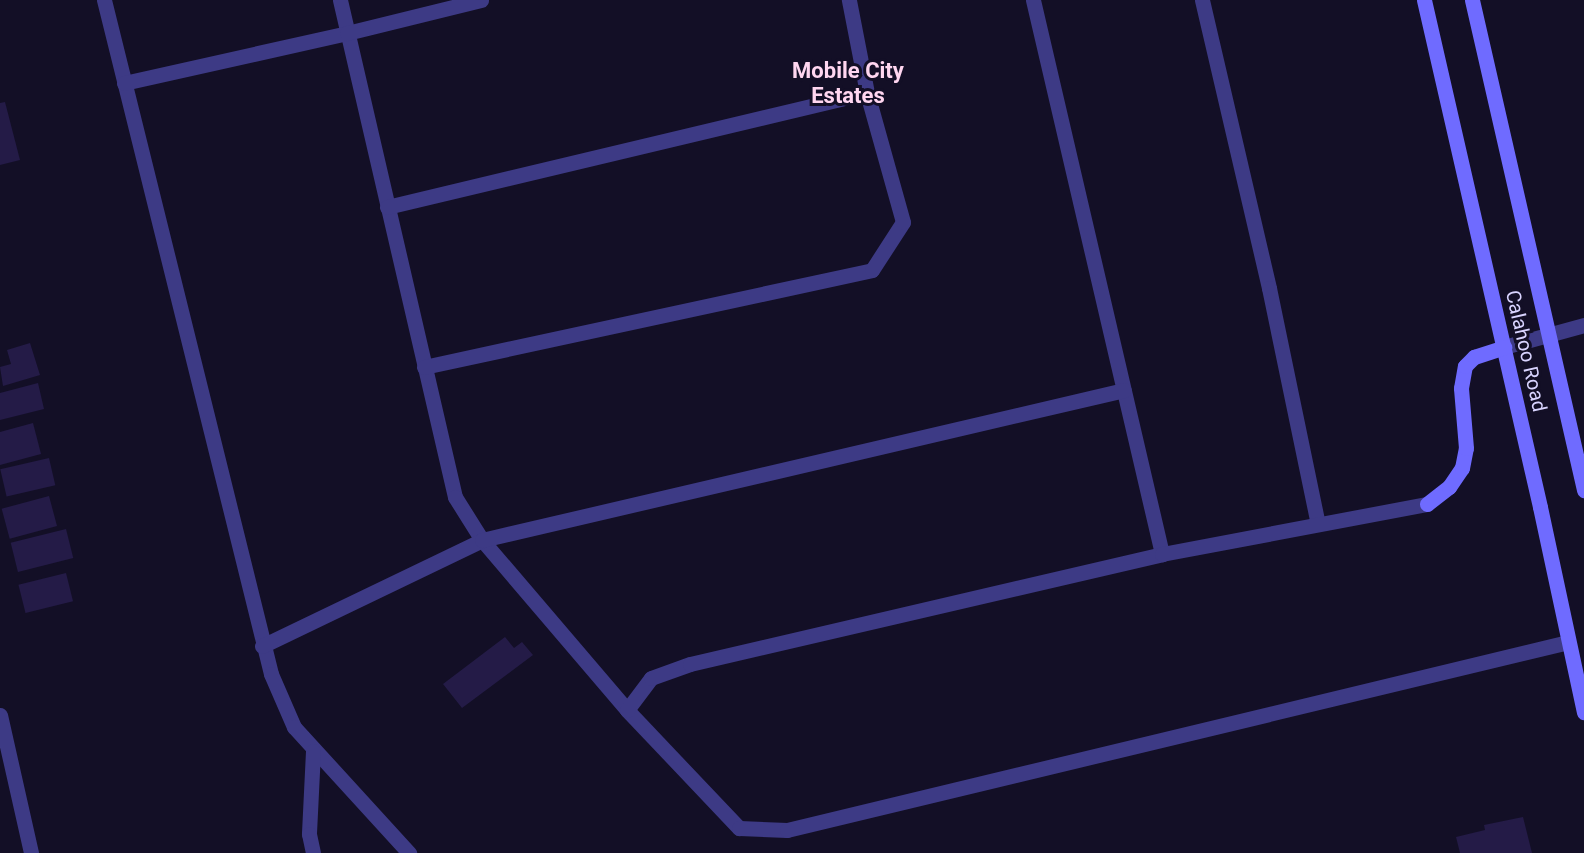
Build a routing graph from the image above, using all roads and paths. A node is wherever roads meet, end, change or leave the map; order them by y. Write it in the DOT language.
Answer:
graph roads {
  1 [pos="104,0"];
  2 [pos="340,0"];
  3 [pos="481,0"];
  4 [pos="849,0"];
  5 [pos="1033,0"];
  6 [pos="1202,0"];
  7 [pos="1424,0"];
  8 [pos="1472,0"];
  9 [pos="347,33"];
  10 [pos="124,82"];
  11 [pos="867,93"];
  12 [pos="387,207"];
  13 [pos="1584,325"];
  14 [pos="1548,334"];
  15 [pos="1504,347"];
  16 [pos="424,367"];
  17 [pos="1124,390"];
  18 [pos="1584,490"];
  19 [pos="1426,504"];
  20 [pos="1318,524"];
  21 [pos="482,540"];
  22 [pos="1162,554"];
  23 [pos="1568,642"];
  24 [pos="262,646"];
  25 [pos="627,710"];
  26 [pos="1584,712"];
  27 [pos="0,715"];
  28 [pos="313,751"];
  29 [pos="31,853"];
  30 [pos="313,853"];
  31 [pos="409,853"];
  1 -- 10 [label="street"];
  2 -- 9 [label="street"];
  3 -- 9 [label="street"];
  4 -- 11 [label="street"];
  5 -- 17 [label="street"];
  6 -- 20 [label="street"];
  7 -- 15 [label="main road, Calahoo Road"];
  8 -- 14 [label="main road, Calahoo Road"];
  9 -- 10 [label="street"];
  9 -- 12 [label="street"];
  10 -- 24 [label="street"];
  11 -- 12 [label="street"];
  11 -- 16 [label="street"];
  12 -- 16 [label="street"];
  13 -- 14 [label="street"];
  14 -- 15 [label="street"];
  14 -- 18 [label="main road, Calahoo Road"];
  15 -- 19 [label="main road"];
  15 -- 23 [label="main road, Calahoo Road"];
  16 -- 21 [label="street"];
  17 -- 21 [label="street"];
  17 -- 22 [label="street"];
  19 -- 20 [label="street"];
  20 -- 22 [label="street"];
  21 -- 24 [label="street"];
  21 -- 25 [label="street"];
  22 -- 25 [label="street"];
  23 -- 25 [label="street"];
  23 -- 26 [label="main road, Calahoo Road"];
  24 -- 28 [label="street"];
  27 -- 29 [label="street"];
  28 -- 30 [label="street"];
  28 -- 31 [label="street"];
}
